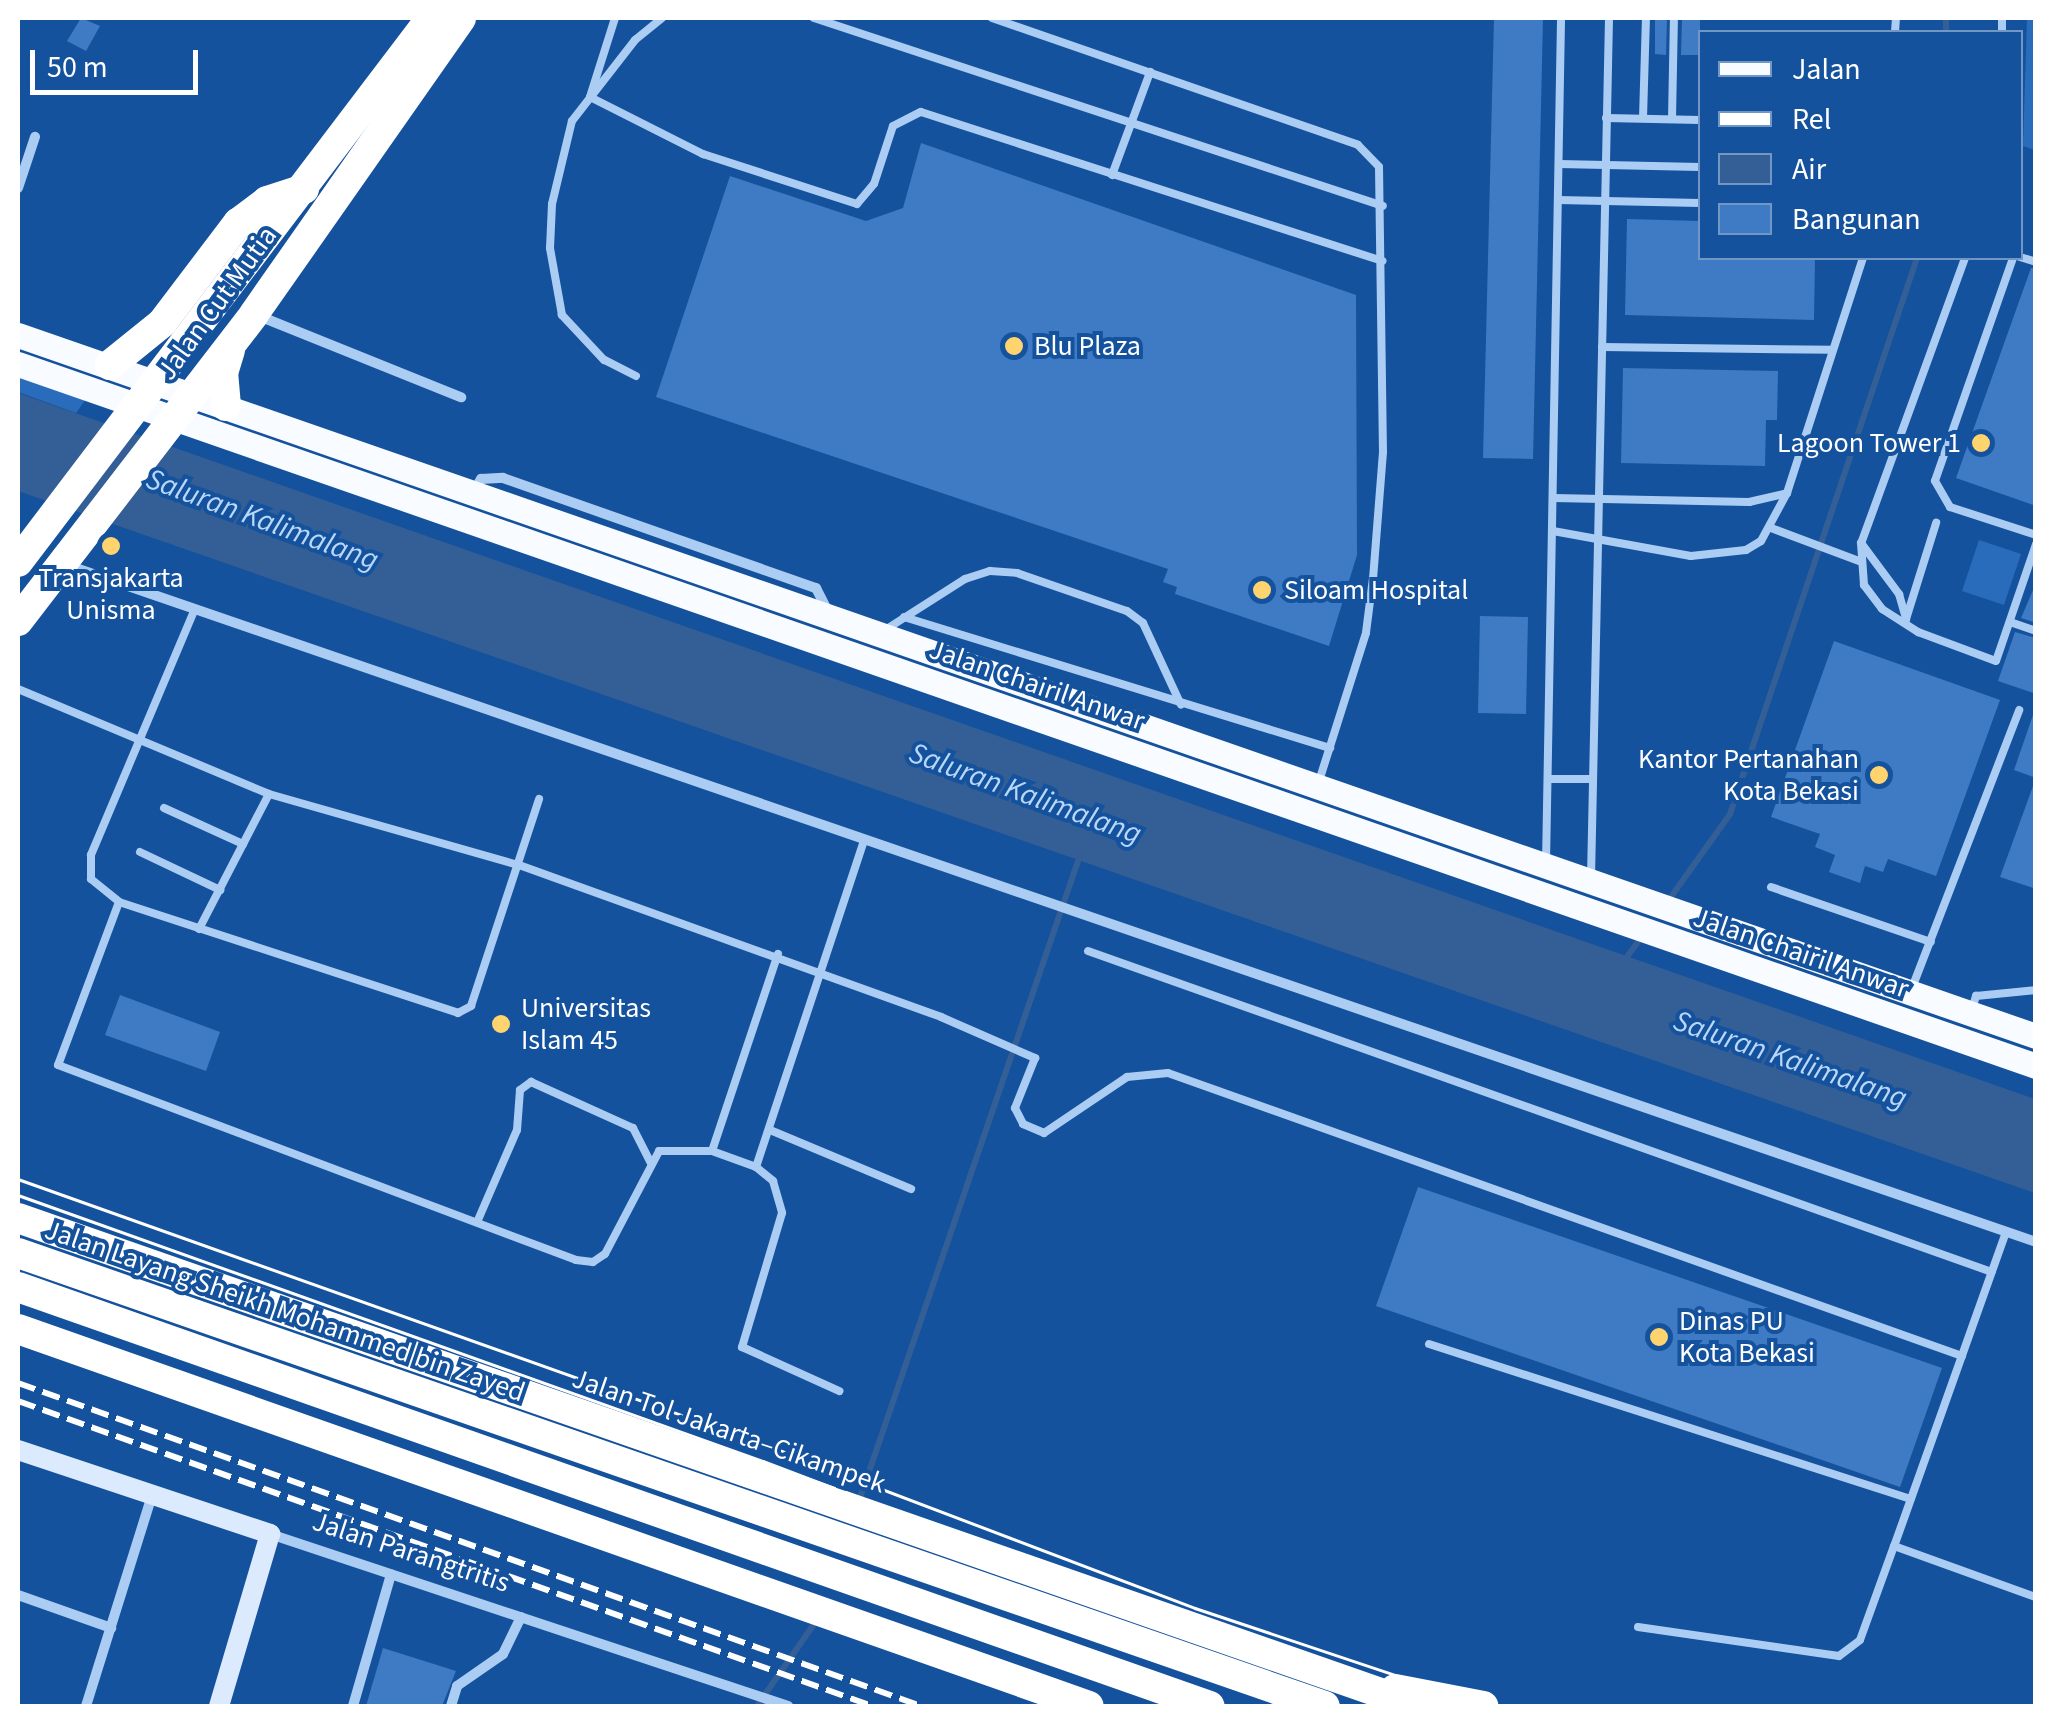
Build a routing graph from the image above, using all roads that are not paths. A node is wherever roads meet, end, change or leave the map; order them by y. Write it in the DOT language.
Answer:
graph roads {
  1 [pos="431,18"];
  2 [pos="460,18"];
  3 [pos="615,18"];
  4 [pos="662,18"];
  5 [pos="814,18"];
  6 [pos="992,18"];
  7 [pos="1561,18"];
  8 [pos="1609,18"];
  9 [pos="1646,18"];
  10 [pos="1674,18"];
  11 [pos="1150,72"];
  12 [pos="590,97"];
  13 [pos="1606,118"];
  14 [pos="1644,118"];
  15 [pos="1672,119"];
  16 [pos="1698,120"];
  17 [pos="1132,123"];
  18 [pos="35,137"];
  19 [pos="1559,164"];
  20 [pos="1605,166"];
  21 [pos="1698,167"];
  22 [pos="1112,174"];
  23 [pos="18,188"];
  24 [pos="304,189"];
  25 [pos="1558,200"];
  26 [pos="1604,202"];
  27 [pos="1698,203"];
  28 [pos="1383,206"];
  29 [pos="1862,260"];
  30 [pos="1964,260"];
  31 [pos="2016,260"];
  32 [pos="1383,261"];
  33 [pos="254,314"];
  34 [pos="18,335"];
  35 [pos="1602,347"];
  36 [pos="1833,350"];
  37 [pos="18,364"];
  38 [pos="110,366"];
  39 [pos="636,376"];
  40 [pos="150,393"];
  41 [pos="461,398"];
  42 [pos="226,406"];
  43 [pos="174,417"];
  44 [pos="1787,492"];
  45 [pos="1554,498"];
  46 [pos="1599,498"];
  47 [pos="1936,523"];
  48 [pos="1771,528"];
  49 [pos="1553,531"];
  50 [pos="2036,535"];
  51 [pos="1598,542"];
  52 [pos="1860,543"];
  53 [pos="2036,544"];
  54 [pos="71,554"];
  55 [pos="1860,561"];
  56 [pos="18,562"];
  57 [pos="194,611"];
  58 [pos="830,616"];
  59 [pos="904,617"];
  60 [pos="1906,619"];
  61 [pos="18,621"];
  62 [pos="2010,622"];
  63 [pos="2036,631"];
  64 [pos="880,634"];
  65 [pos="822,642"];
  66 [pos="18,688"];
  67 [pos="1181,705"];
  68 [pos="2019,710"];
  69 [pos="139,739"];
  70 [pos="1330,748"];
  71 [pos="1550,779"];
  72 [pos="1592,779"];
  73 [pos="1317,786"];
  74 [pos="269,794"];
  75 [pos="539,798"];
  76 [pos="164,808"];
  77 [pos="1308,812"];
  78 [pos="864,840"];
  79 [pos="243,844"];
  80 [pos="140,852"];
  81 [pos="519,865"];
  82 [pos="1546,866"];
  83 [pos="1591,882"];
  84 [pos="1771,886"];
  85 [pos="220,890"];
  86 [pos="119,902"];
  87 [pos="199,930"];
  88 [pos="1931,942"];
  89 [pos="1088,952"];
  90 [pos="778,954"];
  91 [pos="822,970"];
  92 [pos="2036,990"];
  93 [pos="1910,992"];
  94 [pos="1970,1013"];
  95 [pos="1900,1019"];
  96 [pos="2036,1036"];
  97 [pos="2036,1066"];
  98 [pos="770,1130"];
  99 [pos="712,1151"];
  100 [pos="650,1162"];
  101 [pos="756,1167"];
  102 [pos="911,1189"];
  103 [pos="18,1218"];
  104 [pos="478,1220"];
  105 [pos="2006,1232"];
  106 [pos="2036,1242"];
  107 [pos="18,1252"];
  108 [pos="1992,1272"];
  109 [pos="18,1287"];
  110 [pos="18,1328"];
  111 [pos="1429,1344"];
  112 [pos="1962,1356"];
  113 [pos="839,1391"];
  114 [pos="18,1450"];
  115 [pos="152,1495"];
  116 [pos="1910,1499"];
  117 [pos="270,1534"];
  118 [pos="1894,1546"];
  119 [pos="391,1574"];
  120 [pos="18,1595"];
  121 [pos="2036,1596"];
  122 [pos="521,1617"];
  123 [pos="1638,1627"];
  124 [pos="111,1628"];
  125 [pos="1367,1688"];
  126 [pos="86,1706"];
  127 [pos="219,1706"];
  128 [pos="354,1706"];
  129 [pos="451,1706"];
  130 [pos="788,1706"];
  131 [pos="1089,1706"];
  132 [pos="1210,1706"];
  133 [pos="1325,1706"];
  134 [pos="1418,1706"];
  135 [pos="1483,1706"];
  1 -- 24 [label="highway, Jalan Cut Mutia"];
  2 -- 33 [label="highway, Jalan Cut Mutia"];
  3 -- 12 [label="lane"];
  4 -- 12 [label="lane"];
  5 -- 17 [label="lane"];
  6 -- 11 [label="lane"];
  7 -- 19 [label="lane"];
  8 -- 13 [label="lane"];
  9 -- 14 [label="lane"];
  10 -- 15 [label="lane"];
  11 -- 17 [label="lane"];
  11 -- 28 [label="lane"];
  12 -- 22 [label="lane"];
  12 -- 39 [label="lane"];
  13 -- 14 [label="lane"];
  13 -- 20 [label="lane"];
  14 -- 15 [label="lane"];
  15 -- 16 [label="lane"];
  17 -- 22 [label="lane"];
  17 -- 28 [label="lane"];
  18 -- 23 [label="street"];
  19 -- 20 [label="lane"];
  19 -- 25 [label="lane"];
  20 -- 21 [label="lane"];
  20 -- 26 [label="lane"];
  22 -- 32 [label="lane"];
  24 -- 38 [label="highway"];
  24 -- 40 [label="highway, Jalan Cut Mutia"];
  25 -- 26 [label="lane"];
  25 -- 45 [label="lane"];
  26 -- 27 [label="lane"];
  26 -- 35 [label="lane"];
  28 -- 32 [label="lane"];
  29 -- 36 [label="lane"];
  30 -- 52 [label="lane"];
  31 -- 50 [label="lane"];
  32 -- 70 [label="lane"];
  33 -- 41 [label="street"];
  33 -- 42 [label="highway"];
  33 -- 43 [label="highway, Jalan Cut Mutia"];
  34 -- 38 [label="main road, Jalan Chairil Anwar"];
  35 -- 36 [label="lane"];
  35 -- 46 [label="lane"];
  36 -- 44 [label="lane"];
  37 -- 40 [label="main road, Jalan Chairil Anwar"];
  38 -- 40 [label="main road, Jalan Chairil Anwar"];
  40 -- 43 [label="main road, Jalan Chairil Anwar"];
  40 -- 56 [label="highway, Jalan Cut Mutia"];
  42 -- 43 [label="main road, Jalan Chairil Anwar"];
  42 -- 58 [label="main road, Jalan Chairil Anwar"];
  43 -- 54 [label="highway, Jalan Cut Mutia"];
  43 -- 65 [label="main road, Jalan Chairil Anwar"];
  44 -- 46 [label="lane"];
  44 -- 48 [label="lane"];
  45 -- 46 [label="lane"];
  45 -- 49 [label="lane"];
  46 -- 51 [label="lane"];
  47 -- 60 [label="lane"];
  48 -- 51 [label="lane"];
  48 -- 55 [label="lane"];
  49 -- 51 [label="lane"];
  49 -- 71 [label="lane"];
  51 -- 72 [label="lane"];
  52 -- 55 [label="lane"];
  52 -- 60 [label="lane"];
  53 -- 62 [label="lane"];
  54 -- 57 [label="street"];
  54 -- 61 [label="highway, Jalan Cut Mutia"];
  55 -- 60 [label="lane"];
  57 -- 69 [label="lane"];
  57 -- 78 [label="street"];
  58 -- 64 [label="main road, Jalan Chairil Anwar"];
  58 -- 65 [label="main road"];
  59 -- 64 [label="lane"];
  59 -- 67 [label="lane"];
  59 -- 67 [label="lane"];
  60 -- 62 [label="lane"];
  62 -- 63 [label="lane"];
  64 -- 73 [label="main road, Jalan Chairil Anwar"];
  65 -- 77 [label="main road, Jalan Chairil Anwar"];
  66 -- 69 [label="lane"];
  67 -- 70 [label="lane"];
  68 -- 88 [label="lane"];
  69 -- 74 [label="lane"];
  69 -- 86 [label="lane"];
  70 -- 73 [label="lane"];
  71 -- 72 [label="lane"];
  71 -- 82 [label="lane"];
  72 -- 83 [label="lane"];
  73 -- 77 [label="main road"];
  73 -- 82 [label="main road, Jalan Chairil Anwar"];
  74 -- 79 [label="lane"];
  74 -- 81 [label="lane"];
  75 -- 81 [label="lane"];
  76 -- 79 [label="lane"];
  77 -- 95 [label="main road, Jalan Chairil Anwar"];
  78 -- 91 [label="lane"];
  78 -- 105 [label="street"];
  79 -- 85 [label="lane"];
  80 -- 85 [label="lane"];
  81 -- 87 [label="lane"];
  81 -- 90 [label="lane"];
  82 -- 83 [label="main road, Jalan Chairil Anwar"];
  83 -- 93 [label="main road, Jalan Chairil Anwar"];
  84 -- 88 [label="lane"];
  85 -- 87 [label="lane"];
  86 -- 87 [label="lane"];
  86 -- 104 [label="lane"];
  88 -- 93 [label="lane"];
  89 -- 108 [label="lane"];
  90 -- 91 [label="lane"];
  90 -- 99 [label="lane"];
  91 -- 98 [label="lane"];
  91 -- 112 [label="lane"];
  92 -- 94 [label="lane"];
  93 -- 94 [label="main road, Jalan Chairil Anwar"];
  93 -- 95 [label="main road"];
  94 -- 96 [label="main road, Jalan Chairil Anwar"];
  95 -- 97 [label="main road, Jalan Chairil Anwar"];
  98 -- 101 [label="lane"];
  98 -- 102 [label="lane"];
  99 -- 100 [label="lane"];
  99 -- 101 [label="lane"];
  100 -- 104 [label="lane"];
  100 -- 104 [label="lane"];
  101 -- 113 [label="lane"];
  103 -- 125 [label="highway, Jalan Tol Jakarta–Cikampek"];
  105 -- 106 [label="street"];
  105 -- 108 [label="lane"];
  107 -- 133 [label="highway, Jalan Layang Sheikh Mohammed bin Zayed"];
  108 -- 112 [label="lane"];
  109 -- 132 [label="highway"];
  110 -- 131 [label="highway"];
  111 -- 116 [label="lane"];
  112 -- 116 [label="lane"];
  114 -- 115 [label="street, Jalan Parangtritis"];
  115 -- 117 [label="street, Jalan Parangtritis"];
  115 -- 124 [label="street"];
  116 -- 118 [label="lane"];
  117 -- 119 [label="street, Jalan Parangtritis"];
  117 -- 127 [label="street"];
  118 -- 121 [label="lane"];
  118 -- 123 [label="lane"];
  119 -- 122 [label="street, Jalan Parangtritis"];
  119 -- 128 [label="street"];
  120 -- 124 [label="street"];
  122 -- 129 [label="street"];
  122 -- 130 [label="street, Jalan Parangtritis"];
  124 -- 126 [label="street"];
  125 -- 134 [label="highway, Jalan Tol Jakarta–Cikampek"];
  125 -- 135 [label="highway"];
}
